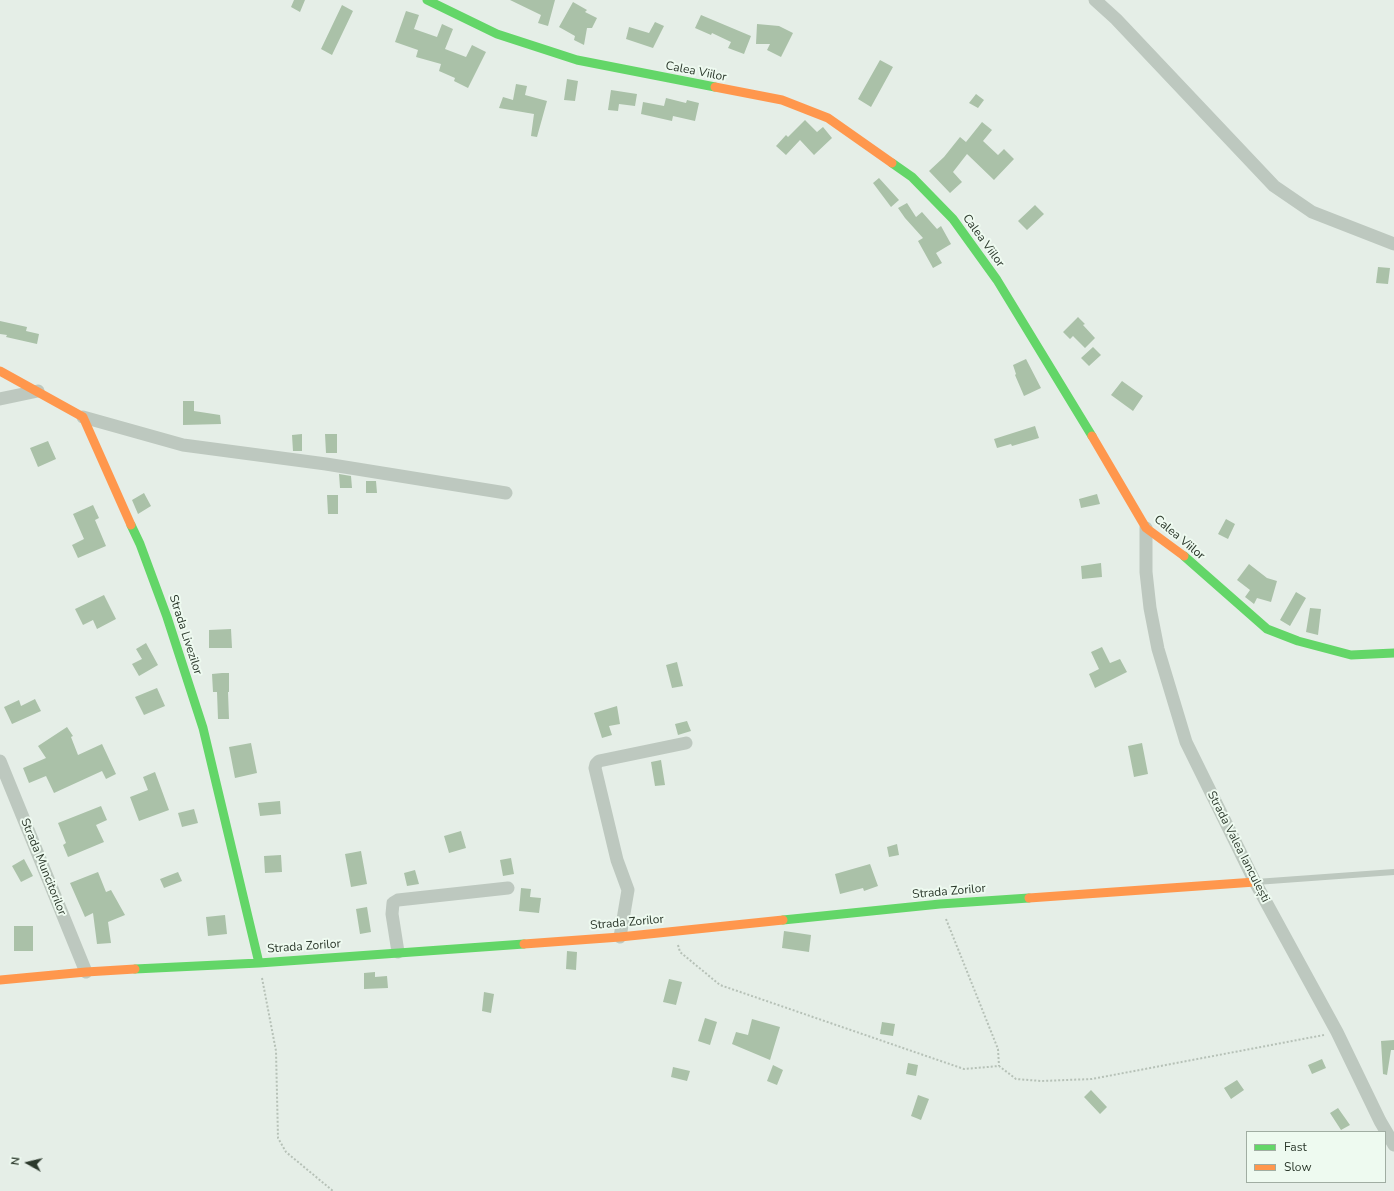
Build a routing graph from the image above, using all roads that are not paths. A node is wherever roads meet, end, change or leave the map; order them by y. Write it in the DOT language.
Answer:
graph roads {
  1 [pos="427,0"];
  2 [pos="1095,0"];
  3 [pos="1394,244"];
  4 [pos="0,371"];
  5 [pos="38,391"];
  6 [pos="0,399"];
  7 [pos="83,417"];
  8 [pos="506,493"];
  9 [pos="1146,528"];
  10 [pos="1394,653"];
  11 [pos="686,743"];
  12 [pos="0,761"];
  13 [pos="1394,872"];
  14 [pos="1255,882"];
  15 [pos="508,888"];
  16 [pos="620,937"];
  17 [pos="398,952"];
  18 [pos="259,963"];
  19 [pos="86,972"];
  20 [pos="0,980"];
  21 [pos="1386,1131"];
  22 [pos="1386,1131"];
  23 [pos="1394,1145"];
  1 -- 9 [label="street, Calea Viilor"];
  2 -- 3 [label="street"];
  4 -- 5 [label="street"];
  5 -- 6 [label="street"];
  5 -- 7 [label="street"];
  7 -- 8 [label="street"];
  7 -- 18 [label="street, Strada Livezilor"];
  9 -- 10 [label="street, Calea Viilor"];
  9 -- 14 [label="street, Strada Valea Ianculești"];
  11 -- 16 [label="street"];
  12 -- 19 [label="street, Strada Muncitorilor"];
  13 -- 14 [label="lane"];
  14 -- 16 [label="street, Strada Zorilor"];
  14 -- 21 [label="street, Strada Valea Ianculești"];
  15 -- 17 [label="street"];
  16 -- 17 [label="street, Strada Zorilor"];
  17 -- 18 [label="street, Strada Zorilor"];
  18 -- 19 [label="street, Strada Zorilor"];
  19 -- 20 [label="street, Strada Zorilor"];
  22 -- 23 [label="street, Strada Valea Ianculești"];
}
